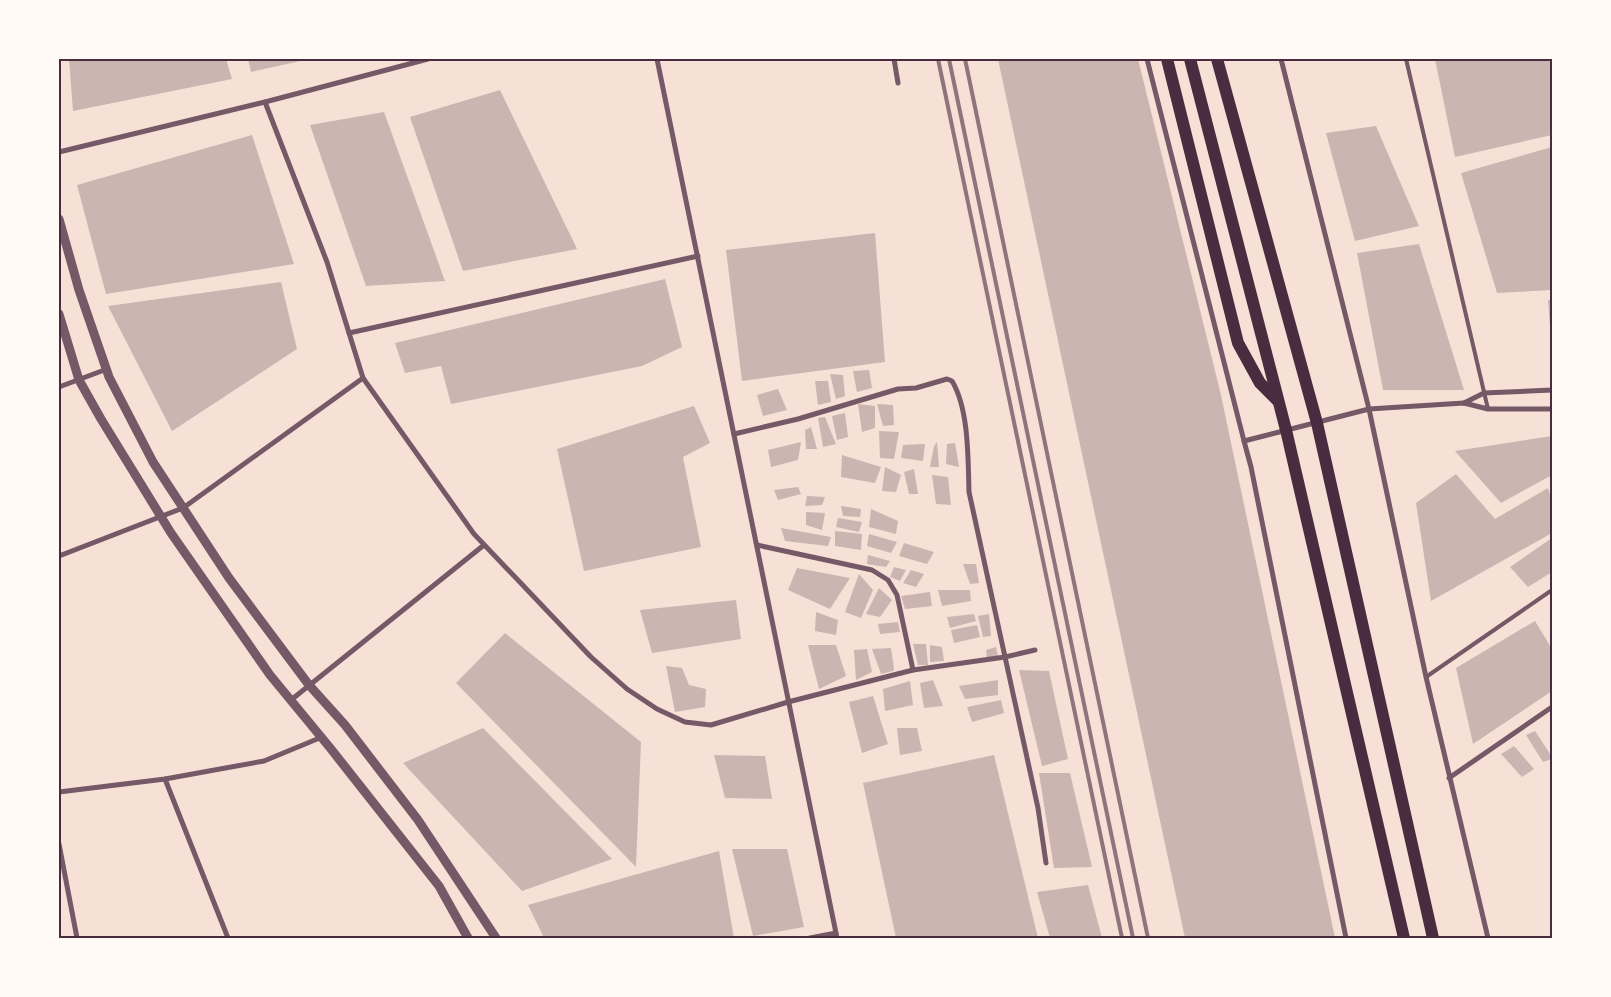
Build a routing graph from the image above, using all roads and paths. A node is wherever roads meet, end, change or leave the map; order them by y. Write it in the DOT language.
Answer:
graph roads {
  1 [pos="428,59"];
  2 [pos="657,59"];
  3 [pos="894,59"];
  4 [pos="1147,59"];
  5 [pos="1166,59"];
  6 [pos="1190,59"];
  7 [pos="1217,59"];
  8 [pos="1281,59"];
  9 [pos="1406,59"];
  10 [pos="898,83"];
  11 [pos="265,102"];
  12 [pos="59,152"];
  13 [pos="59,220"];
  14 [pos="698,256"];
  15 [pos="59,314"];
  16 [pos="349,333"];
  17 [pos="107,369"];
  18 [pos="363,378"];
  19 [pos="79,380"];
  20 [pos="59,387"];
  21 [pos="1552,390"];
  22 [pos="1484,393"];
  23 [pos="1279,402"];
  24 [pos="1464,403"];
  25 [pos="1369,409"];
  26 [pos="1488,410"];
  27 [pos="1552,410"];
  28 [pos="1317,423"];
  29 [pos="1286,430"];
  30 [pos="734,434"];
  31 [pos="1244,441"];
  32 [pos="183,508"];
  33 [pos="162,516"];
  34 [pos="484,545"];
  35 [pos="757,545"];
  36 [pos="59,556"];
  37 [pos="1552,590"];
  38 [pos="1035,650"];
  39 [pos="1005,657"];
  40 [pos="913,670"];
  41 [pos="1426,677"];
  42 [pos="309,685"];
  43 [pos="291,700"];
  44 [pos="788,702"];
  45 [pos="1552,707"];
  46 [pos="322,737"];
  47 [pos="1449,778"];
  48 [pos="165,779"];
  49 [pos="59,792"];
  50 [pos="59,844"];
  51 [pos="1046,863"];
  52 [pos="837,936"];
  53 [pos="1343,937"];
  54 [pos="77,938"];
  55 [pos="228,938"];
  56 [pos="468,938"];
  57 [pos="496,938"];
  58 [pos="810,938"];
  59 [pos="1404,938"];
  60 [pos="1433,938"];
  61 [pos="1488,938"];
  1 -- 11 [label="street"];
  2 -- 14 [label="street"];
  3 -- 10 [label="street"];
  4 -- 31 [label="street"];
  5 -- 23 [label="main road"];
  6 -- 23 [label="main road"];
  7 -- 28 [label="main road"];
  8 -- 25 [label="street"];
  9 -- 22 [label="lane"];
  11 -- 12 [label="street"];
  11 -- 16 [label="street"];
  13 -- 17 [label="street"];
  14 -- 16 [label="street"];
  14 -- 30 [label="street"];
  15 -- 19 [label="street"];
  16 -- 18 [label="street"];
  17 -- 19 [label="street"];
  17 -- 32 [label="street"];
  18 -- 32 [label="street"];
  18 -- 34 [label="street"];
  19 -- 20 [label="street"];
  19 -- 33 [label="street"];
  21 -- 22 [label="street"];
  22 -- 24 [label="street"];
  22 -- 26 [label="lane"];
  23 -- 29 [label="main road"];
  24 -- 25 [label="street"];
  24 -- 26 [label="street"];
  25 -- 28 [label="street"];
  25 -- 41 [label="street"];
  26 -- 27 [label="street"];
  28 -- 29 [label="street"];
  28 -- 60 [label="main road"];
  29 -- 31 [label="street"];
  29 -- 59 [label="main road"];
  30 -- 35 [label="street"];
  30 -- 39 [label="street"];
  31 -- 53 [label="street"];
  32 -- 33 [label="street"];
  32 -- 42 [label="street"];
  33 -- 36 [label="street"];
  33 -- 43 [label="street"];
  34 -- 42 [label="street"];
  34 -- 44 [label="street"];
  35 -- 40 [label="street"];
  35 -- 44 [label="street"];
  37 -- 41 [label="lane"];
  38 -- 39 [label="street"];
  39 -- 40 [label="street"];
  39 -- 51 [label="street"];
  40 -- 44 [label="street"];
  41 -- 47 [label="street"];
  42 -- 43 [label="street"];
  42 -- 57 [label="street"];
  43 -- 46 [label="street"];
  44 -- 52 [label="street"];
  45 -- 47 [label="street"];
  46 -- 48 [label="street"];
  46 -- 56 [label="street"];
  47 -- 61 [label="street"];
  48 -- 49 [label="street"];
  48 -- 55 [label="street"];
  50 -- 54 [label="street"];
  52 -- 58 [label="street"];
}
